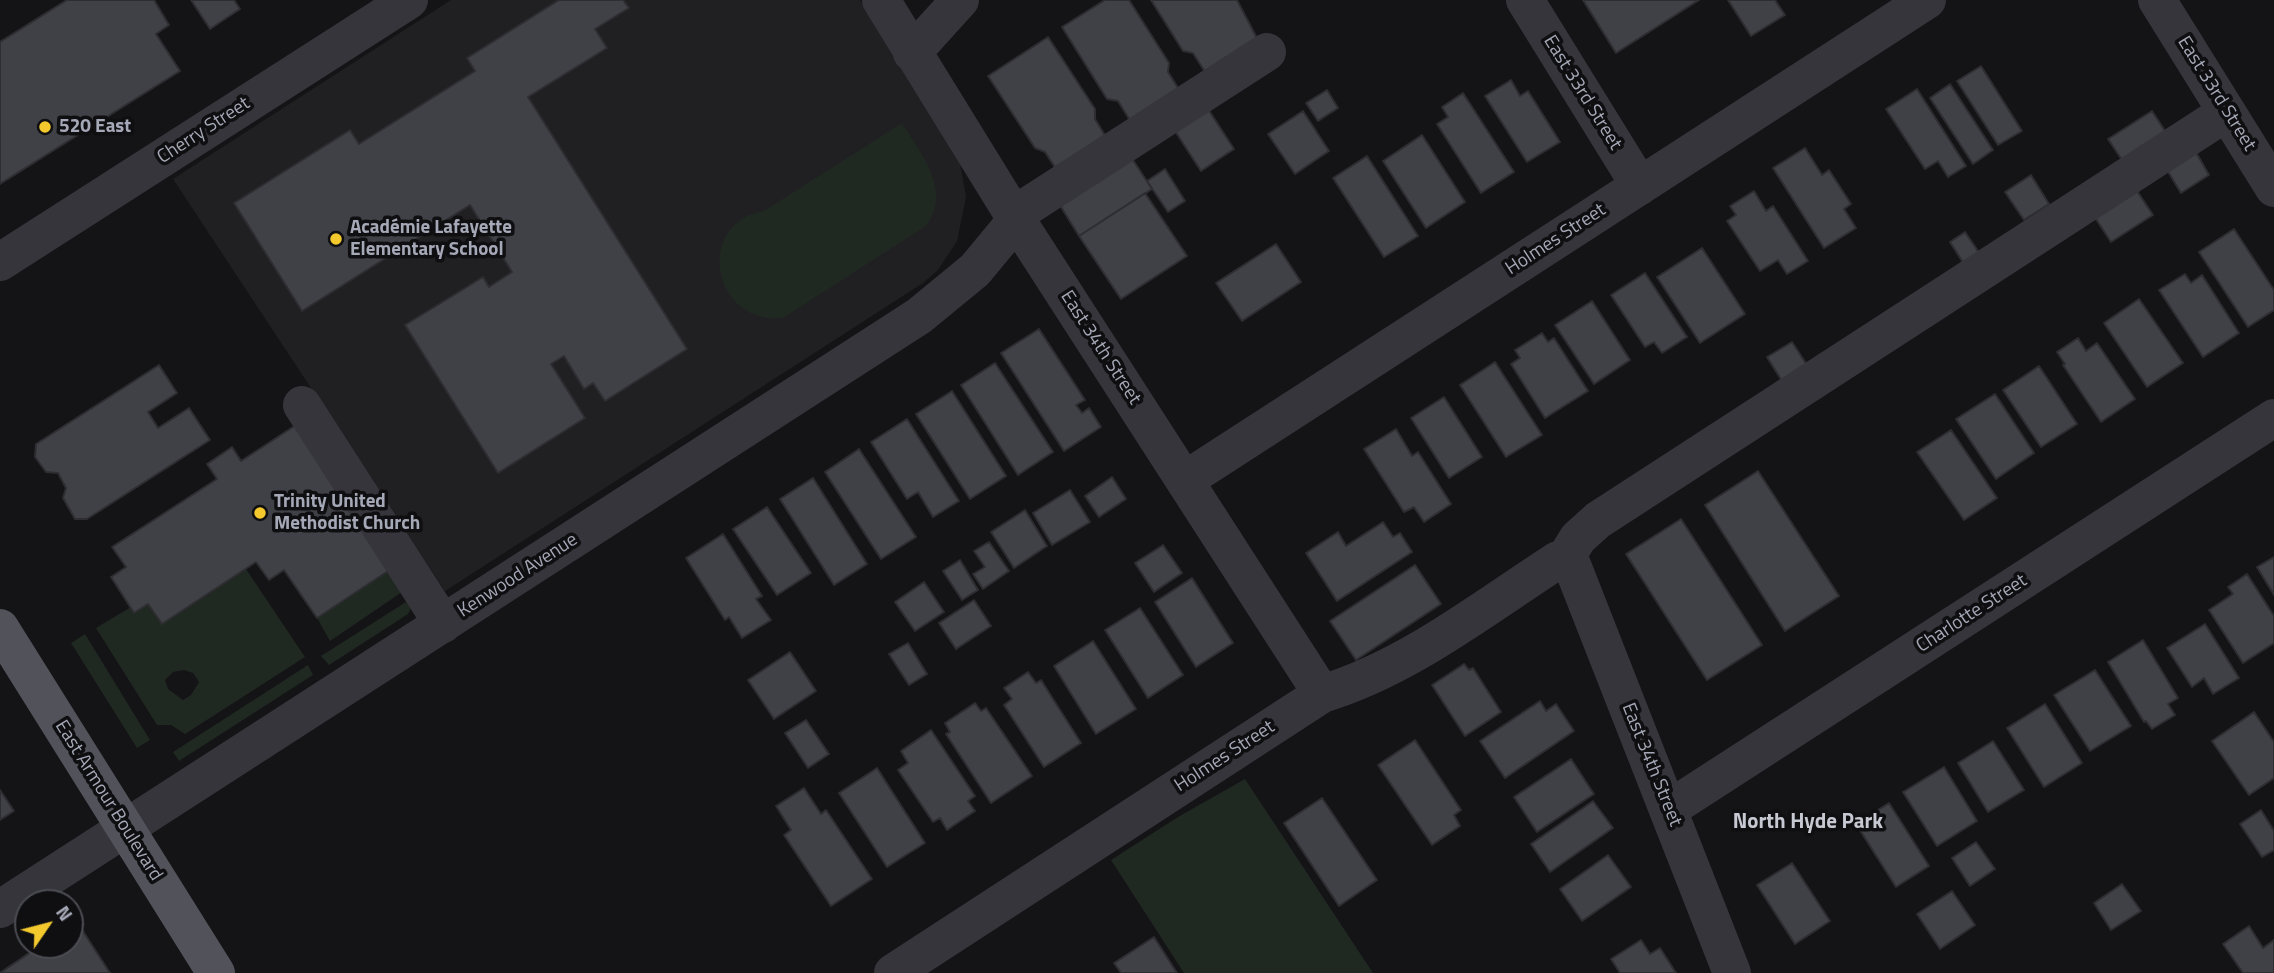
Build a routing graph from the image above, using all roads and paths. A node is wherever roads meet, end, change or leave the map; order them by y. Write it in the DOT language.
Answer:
graph roads {
  1 [pos="409,0"];
  2 [pos="881,0"];
  3 [pos="960,0"];
  4 [pos="1525,0"];
  5 [pos="1927,0"];
  6 [pos="2157,0"];
  7 [pos="1267,52"];
  8 [pos="912,53"];
  9 [pos="2227,112"];
  10 [pos="1640,186"];
  11 [pos="2274,188"];
  12 [pos="1016,219"];
  13 [pos="0,262"];
  14 [pos="302,405"];
  15 [pos="2274,418"];
  16 [pos="1185,480"];
  17 [pos="1565,559"];
  18 [pos="443,624"];
  19 [pos="0,628"];
  20 [pos="1322,694"];
  21 [pos="1669,808"];
  22 [pos="126,829"];
  23 [pos="0,909"];
  24 [pos="216,973"];
  25 [pos="893,973"];
  26 [pos="1732,973"];
  1 -- 13 [label="street, Cherry Street"];
  2 -- 8 [label="street, East 34th Street"];
  3 -- 8 [label="street"];
  4 -- 10 [label="street, East 33rd Street"];
  5 -- 10 [label="street, Holmes Street"];
  6 -- 9 [label="street, East 33rd Street"];
  7 -- 12 [label="street, Kenwood Avenue"];
  8 -- 12 [label="street, East 34th Street"];
  9 -- 11 [label="street, East 33rd Street"];
  9 -- 17 [label="street"];
  10 -- 16 [label="street, Holmes Street"];
  12 -- 16 [label="street, East 34th Street"];
  12 -- 18 [label="street, Kenwood Avenue"];
  14 -- 18 [label="street"];
  15 -- 21 [label="street, Charlotte Street"];
  16 -- 20 [label="street, East 34th Street"];
  17 -- 20 [label="street, Holmes Street"];
  17 -- 21 [label="street, East 34th Street"];
  18 -- 22 [label="street, Kenwood Avenue"];
  19 -- 22 [label="main road, East Armour Boulevard"];
  20 -- 25 [label="street, Holmes Street"];
  21 -- 26 [label="street, East 34th Street"];
  22 -- 23 [label="street, Kenwood Avenue"];
  22 -- 24 [label="main road, East Armour Boulevard"];
}
